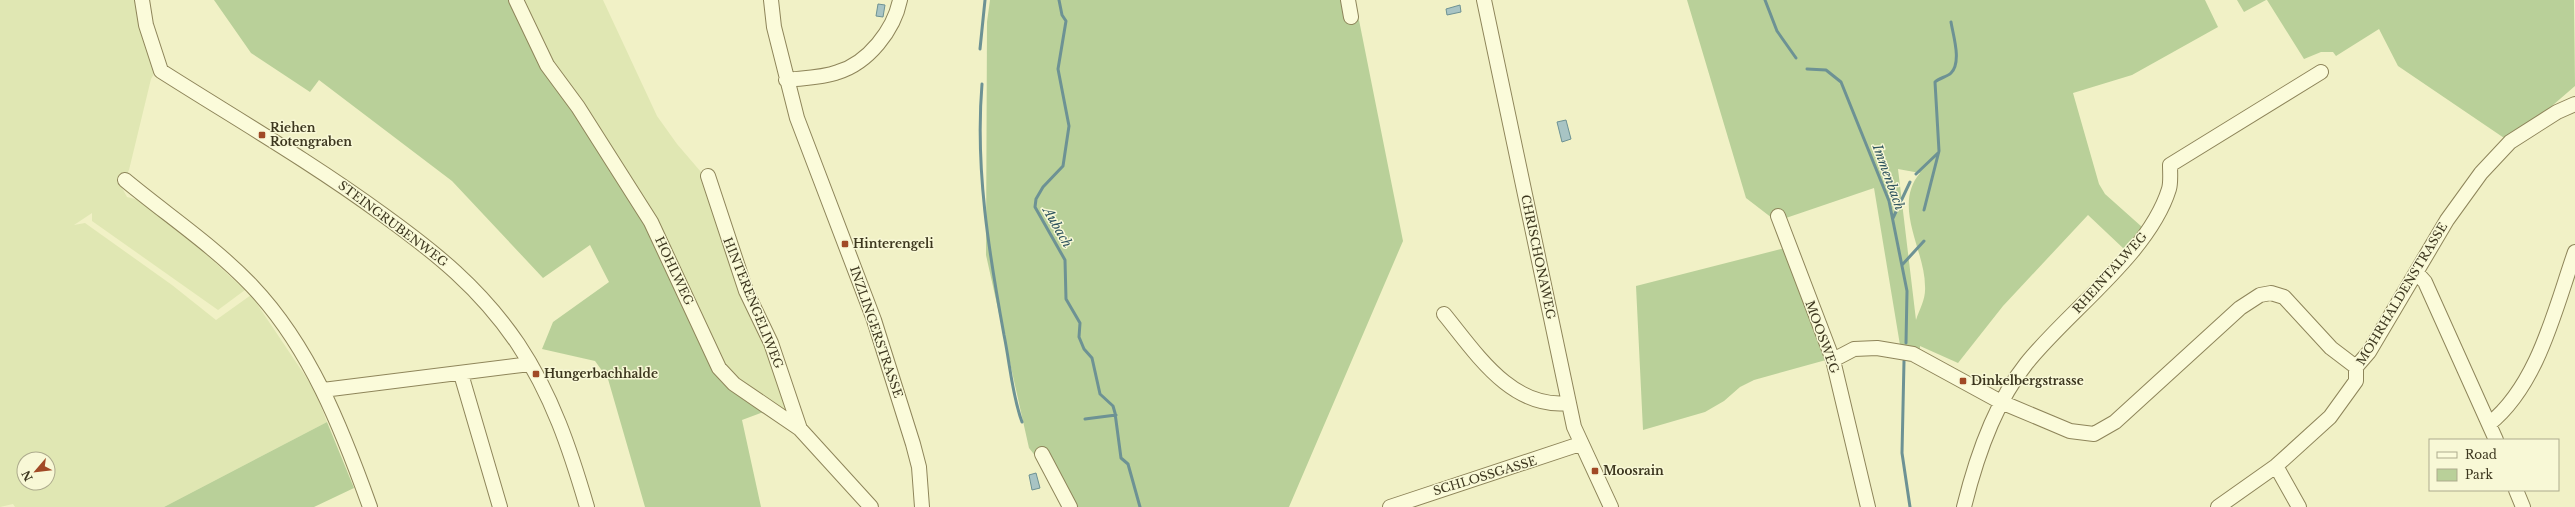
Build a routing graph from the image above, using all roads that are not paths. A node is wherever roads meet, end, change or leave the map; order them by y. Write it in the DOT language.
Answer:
graph roads {
  1 [pos="142,0"];
  2 [pos="516,0"];
  3 [pos="771,0"];
  4 [pos="900,0"];
  5 [pos="1348,0"];
  6 [pos="1484,0"];
  7 [pos="1351,17"];
  8 [pos="2321,72"];
  9 [pos="786,80"];
  10 [pos="2575,109"];
  11 [pos="708,176"];
  12 [pos="124,180"];
  13 [pos="1778,216"];
  14 [pos="2575,252"];
  15 [pos="2417,273"];
  16 [pos="1444,314"];
  17 [pos="1832,360"];
  18 [pos="530,364"];
  19 [pos="2356,367"];
  20 [pos="461,374"];
  21 [pos="323,390"];
  22 [pos="2001,402"];
  23 [pos="1568,403"];
  24 [pos="2489,424"];
  25 [pos="800,429"];
  26 [pos="2496,439"];
  27 [pos="1580,444"];
  28 [pos="1042,454"];
  29 [pos="2276,466"];
  30 [pos="2516,491"];
  31 [pos="370,507"];
  32 [pos="500,507"];
  33 [pos="587,507"];
  34 [pos="871,507"];
  35 [pos="922,507"];
  36 [pos="1070,507"];
  37 [pos="1390,507"];
  38 [pos="1611,507"];
  39 [pos="1868,507"];
  40 [pos="1964,507"];
  41 [pos="2218,507"];
  42 [pos="2299,507"];
  43 [pos="2523,507"];
  1 -- 18 [label="street, STEINGRUBENWEG"];
  2 -- 25 [label="street, HOHLWEG"];
  3 -- 9 [label="street, INZLINGERSTRASSE"];
  4 -- 9 [label="street"];
  5 -- 7 [label="street"];
  6 -- 23 [label="street, CHRISCHONAWEG"];
  8 -- 22 [label="street, RHEINTALWEG"];
  9 -- 35 [label="street, INZLINGERSTRASSE"];
  10 -- 15 [label="street, MOHRHALDENSTRASSE"];
  11 -- 25 [label="street, HINTERENGELIWEG"];
  12 -- 21 [label="street"];
  13 -- 17 [label="street, MOOSWEG"];
  14 -- 24 [label="street"];
  15 -- 19 [label="street, MOHRHALDENSTRASSE"];
  15 -- 24 [label="street"];
  16 -- 23 [label="street"];
  17 -- 22 [label="street"];
  17 -- 39 [label="street, MOOSWEG"];
  18 -- 20 [label="street"];
  18 -- 33 [label="street, STEINGRUBENWEG"];
  19 -- 22 [label="street"];
  19 -- 29 [label="street, MOHRHALDENSTRASSE"];
  20 -- 21 [label="street"];
  20 -- 32 [label="street"];
  21 -- 31 [label="street"];
  22 -- 40 [label="street, RHEINTALWEG"];
  23 -- 27 [label="street, CHRISCHONAWEG"];
  24 -- 26 [label="street"];
  25 -- 34 [label="street, HOHLWEG"];
  27 -- 37 [label="street, SCHLOSSGASSE"];
  27 -- 38 [label="street, CHRISCHONAWEG"];
  28 -- 36 [label="street"];
  29 -- 41 [label="street, MOHRHALDENSTRASSE"];
  29 -- 42 [label="street"];
  30 -- 43 [label="street"];
}
